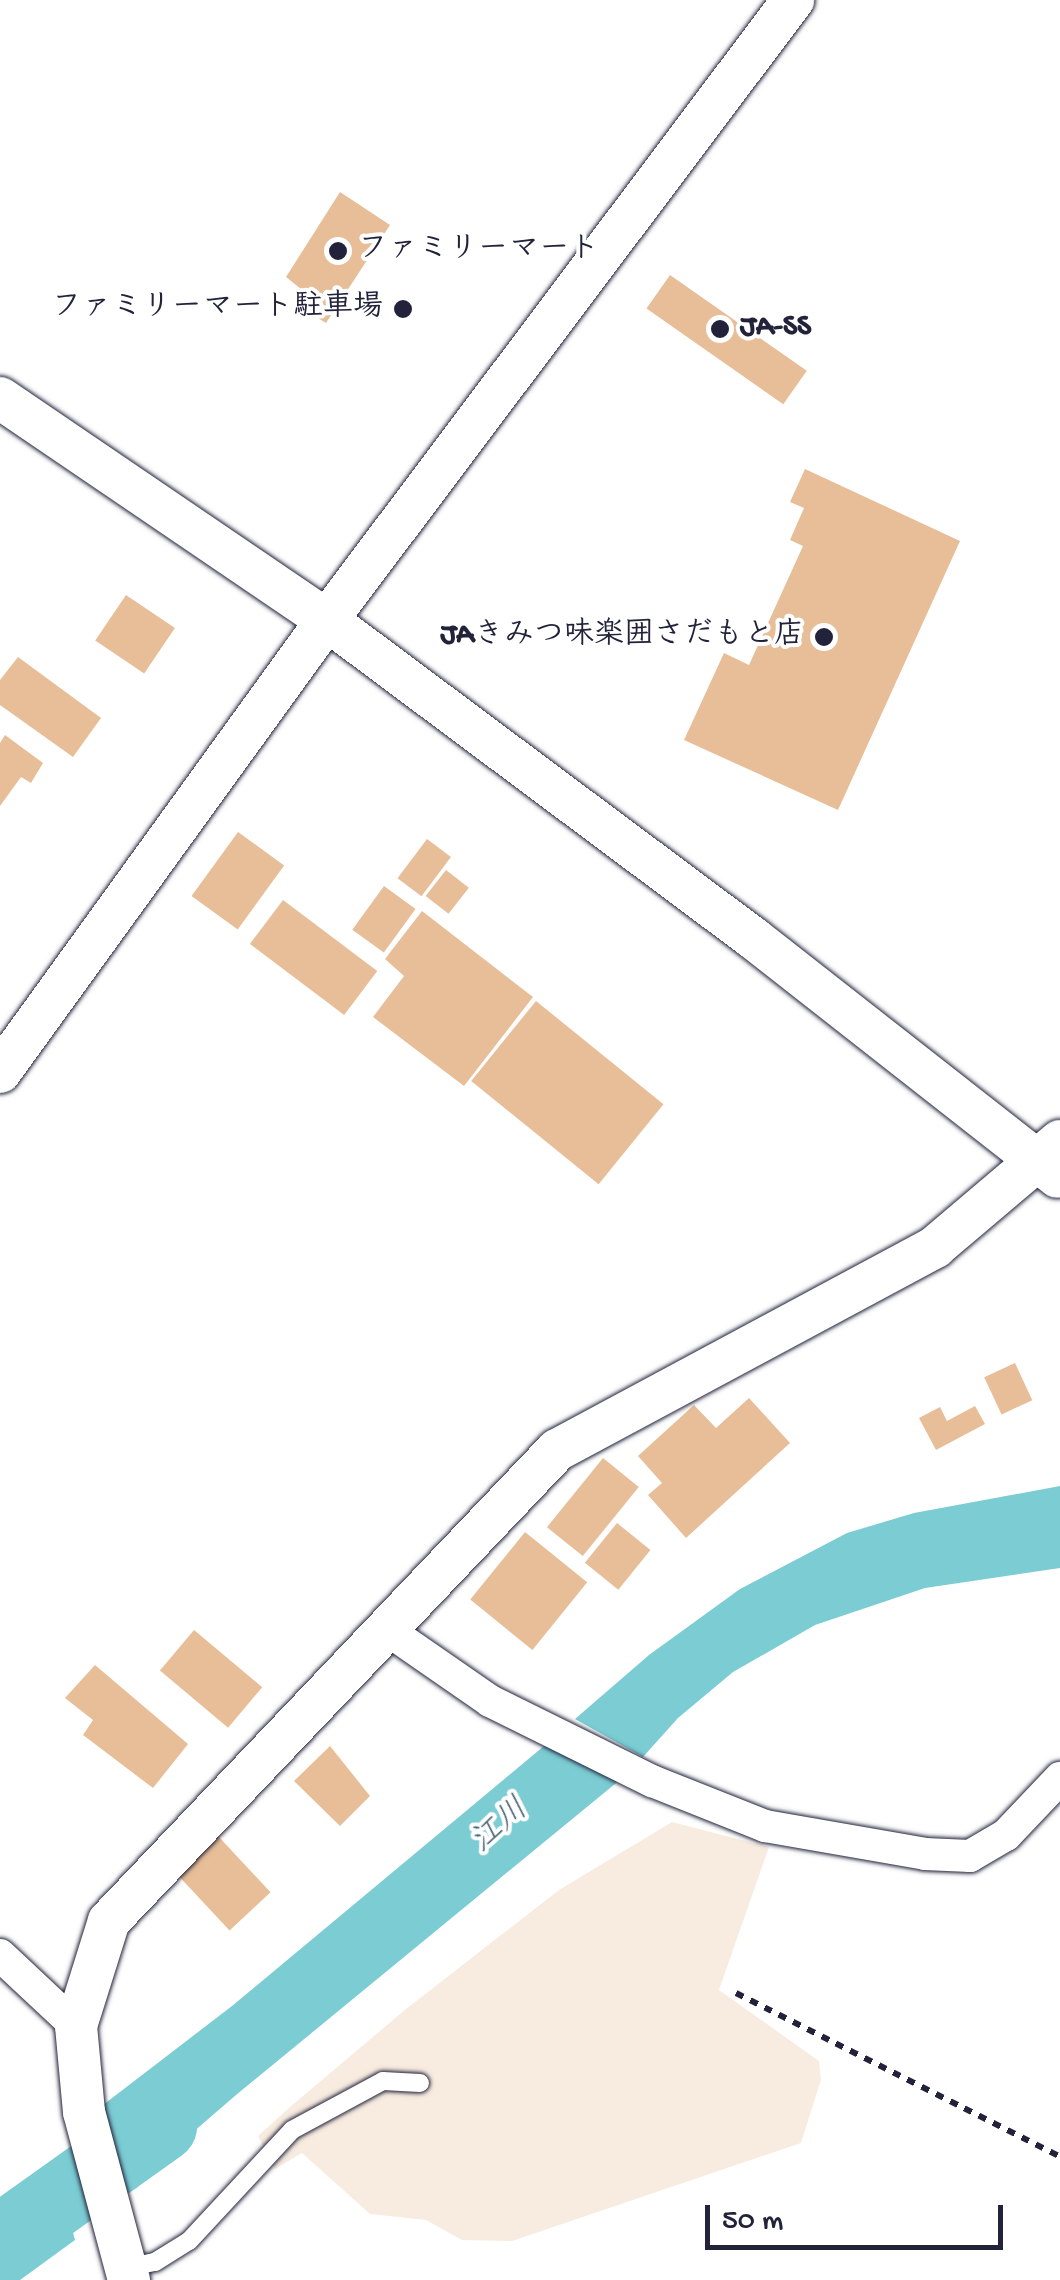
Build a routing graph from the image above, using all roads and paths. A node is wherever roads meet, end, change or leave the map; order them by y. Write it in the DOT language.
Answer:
graph roads {
  1 [pos="793,0"];
  2 [pos="0,398"];
  3 [pos="327,620"];
  4 [pos="0,1072"];
  5 [pos="1053,1160"];
  6 [pos="388,1631"];
  7 [pos="1060,1778"];
  8 [pos="0,1955"];
  9 [pos="736,1994"];
  10 [pos="76,2026"];
  11 [pos="420,2083"];
  12 [pos="1060,2157"];
  13 [pos="123,2263"];
  1 -- 3 [label="street"];
  2 -- 3 [label="street"];
  3 -- 4 [label="street"];
  3 -- 5 [label="street"];
  5 -- 6 [label="street"];
  6 -- 7 [label="street"];
  6 -- 10 [label="street"];
  8 -- 10 [label="street"];
  9 -- 12 [label="path"];
  10 -- 13 [label="street"];
  11 -- 13 [label="lane"];
}
